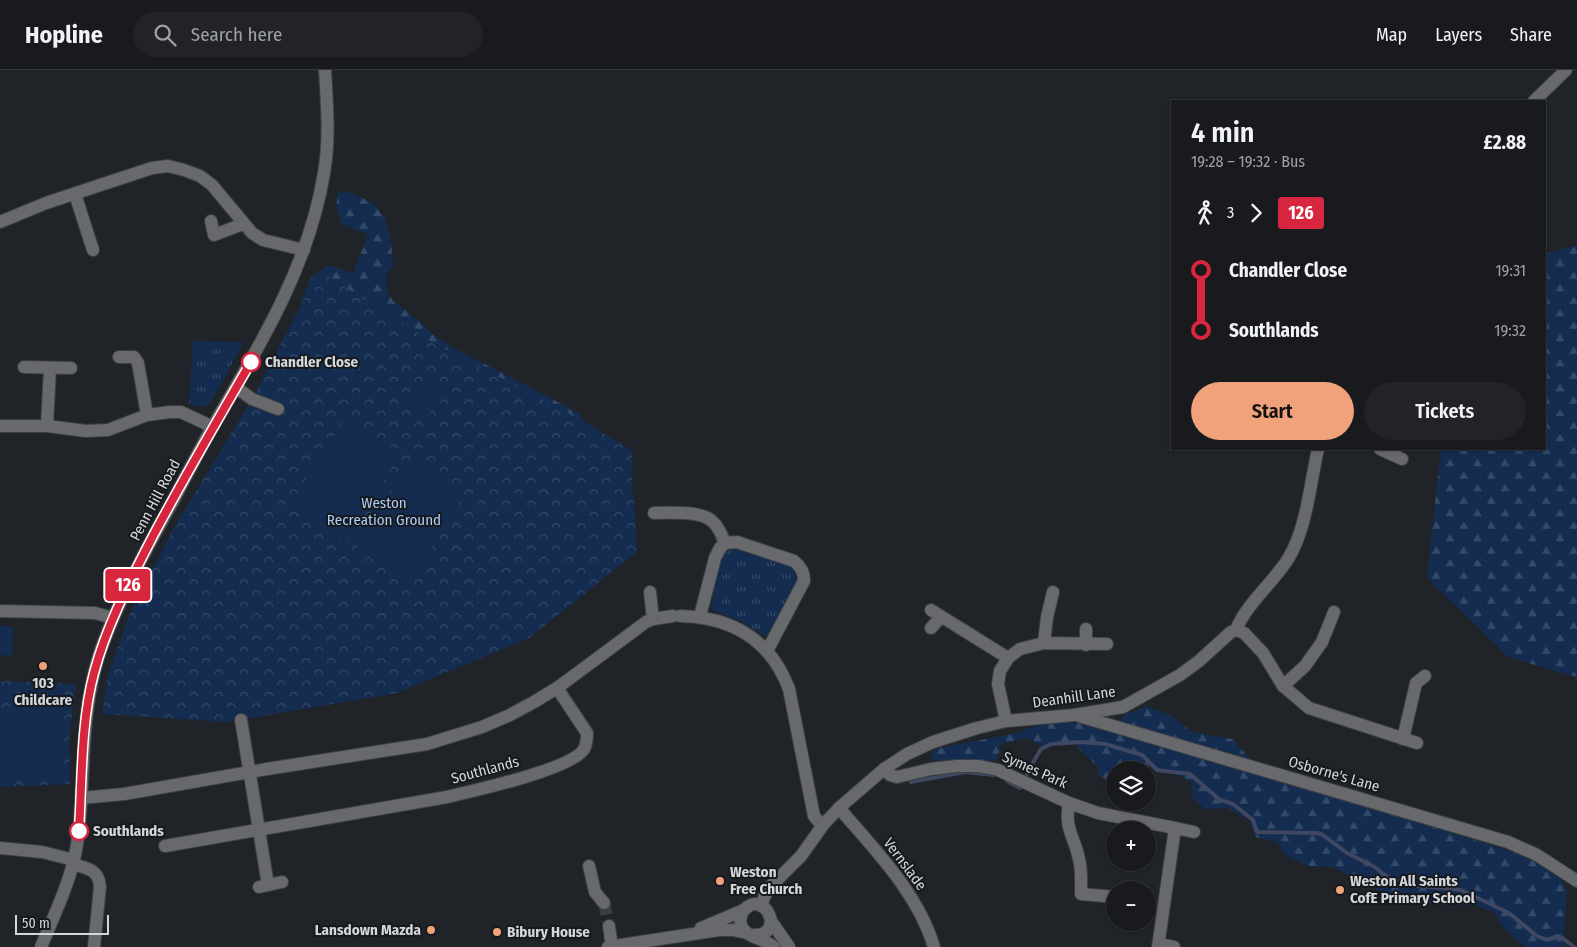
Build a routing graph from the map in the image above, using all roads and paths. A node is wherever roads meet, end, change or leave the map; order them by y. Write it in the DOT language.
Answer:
graph roads {
  1 [pos="325,70"];
  2 [pos="1566,70"];
  3 [pos="1535,100"];
  4 [pos="75,194"];
  5 [pos="211,221"];
  6 [pos="0,222"];
  7 [pos="243,224"];
  8 [pos="93,250"];
  9 [pos="304,250"];
  10 [pos="119,357"];
  11 [pos="24,367"];
  12 [pos="50,368"];
  13 [pos="71,368"];
  14 [pos="236,388"];
  15 [pos="278,409"];
  16 [pos="147,415"];
  17 [pos="0,426"];
  18 [pos="47,426"];
  19 [pos="213,427"];
  20 [pos="1318,450"];
  21 [pos="1382,450"];
  22 [pos="1402,459"];
  23 [pos="654,513"];
  24 [pos="725,543"];
  25 [pos="650,592"];
  26 [pos="1053,592"];
  27 [pos="0,611"];
  28 [pos="1334,612"];
  29 [pos="700,616"];
  30 [pos="113,618"];
  31 [pos="653,619"];
  32 [pos="931,628"];
  33 [pos="1086,630"];
  34 [pos="1236,630"];
  35 [pos="1044,643"];
  36 [pos="1107,644"];
  37 [pos="1086,645"];
  38 [pos="767,651"];
  39 [pos="1008,658"];
  40 [pos="1416,679"];
  41 [pos="1283,686"];
  42 [pos="557,688"];
  43 [pos="1074,715"];
  44 [pos="240,720"];
  45 [pos="1006,721"];
  46 [pos="1403,739"];
  47 [pos="1417,743"];
  48 [pos="884,769"];
  49 [pos="249,772"];
  50 [pos="81,798"];
  51 [pos="1069,803"];
  52 [pos="839,808"];
  53 [pos="823,825"];
  54 [pos="1175,828"];
  55 [pos="259,830"];
  56 [pos="1194,832"];
  57 [pos="165,846"];
  58 [pos="0,848"];
  59 [pos="73,862"];
  60 [pos="590,866"];
  61 [pos="282,882"];
  62 [pos="1577,882"];
  63 [pos="1106,896"];
  64 [pos="604,903"];
  65 [pos="761,906"];
  66 [pos="744,910"];
  67 [pos="771,921"];
  68 [pos="609,926"];
  69 [pos="688,935"];
  70 [pos="756,939"];
  71 [pos="612,946"];
  72 [pos="1158,946"];
  73 [pos="41,947"];
  74 [pos="94,947"];
  75 [pos="608,947"];
  76 [pos="774,947"];
  77 [pos="789,947"];
  78 [pos="934,947"];
  79 [pos="1174,947"];
  1 -- 9 [label="street, Penn Hill Road"];
  2 -- 3 [label="street"];
  4 -- 6 [label="street"];
  4 -- 7 [label="street"];
  4 -- 8 [label="street"];
  5 -- 7 [label="street"];
  7 -- 9 [label="street"];
  9 -- 14 [label="street, Penn Hill Road"];
  10 -- 16 [label="street"];
  11 -- 12 [label="street"];
  12 -- 13 [label="street"];
  12 -- 18 [label="street"];
  14 -- 15 [label="street"];
  14 -- 19 [label="street, Penn Hill Road"];
  16 -- 18 [label="street"];
  16 -- 19 [label="street"];
  17 -- 18 [label="street"];
  19 -- 30 [label="street, Penn Hill Road"];
  20 -- 34 [label="street, Deanhill Lane"];
  21 -- 22 [label="street"];
  23 -- 24 [label="street"];
  24 -- 29 [label="street"];
  24 -- 38 [label="street"];
  25 -- 31 [label="street"];
  26 -- 35 [label="street"];
  27 -- 30 [label="street"];
  28 -- 41 [label="street"];
  29 -- 31 [label="street"];
  29 -- 38 [label="street"];
  30 -- 50 [label="street, Penn Hill Road"];
  31 -- 42 [label="street"];
  32 -- 39 [label="street"];
  33 -- 37 [label="street"];
  34 -- 41 [label="street"];
  34 -- 43 [label="street, Deanhill Lane"];
  35 -- 37 [label="street"];
  35 -- 39 [label="street"];
  36 -- 37 [label="street"];
  38 -- 53 [label="street"];
  39 -- 45 [label="street"];
  40 -- 46 [label="street"];
  41 -- 46 [label="street"];
  42 -- 49 [label="street"];
  42 -- 55 [label="street, Southlands"];
  43 -- 45 [label="street, Deanhill Lane"];
  43 -- 62 [label="street, Osborne's Lane"];
  44 -- 49 [label="street"];
  45 -- 48 [label="street, Deanhill Lane"];
  46 -- 47 [label="street"];
  48 -- 51 [label="street, Symes Park"];
  48 -- 52 [label="street, Deanhill Lane"];
  49 -- 50 [label="street"];
  49 -- 55 [label="street"];
  50 -- 59 [label="street, Penn Hill Road"];
  51 -- 54 [label="street, Symes Park"];
  51 -- 63 [label="street"];
  52 -- 53 [label="street, Deanhill Lane"];
  52 -- 78 [label="street, Vernslade"];
  53 -- 65 [label="street, Deanhill Lane"];
  54 -- 56 [label="street, Symes Park"];
  54 -- 72 [label="street"];
  55 -- 57 [label="street, Southlands"];
  55 -- 61 [label="street"];
  58 -- 59 [label="street"];
  59 -- 73 [label="street, Penn Hill Road"];
  59 -- 74 [label="street"];
  60 -- 64 [label="street"];
  65 -- 66 [label="street"];
  65 -- 67 [label="street"];
  66 -- 69 [label="street"];
  66 -- 70 [label="street"];
  67 -- 70 [label="street"];
  67 -- 77 [label="street"];
  68 -- 71 [label="street"];
  69 -- 70 [label="street"];
  69 -- 71 [label="street"];
  70 -- 76 [label="street"];
  71 -- 75 [label="street"];
  72 -- 79 [label="street"];
}
